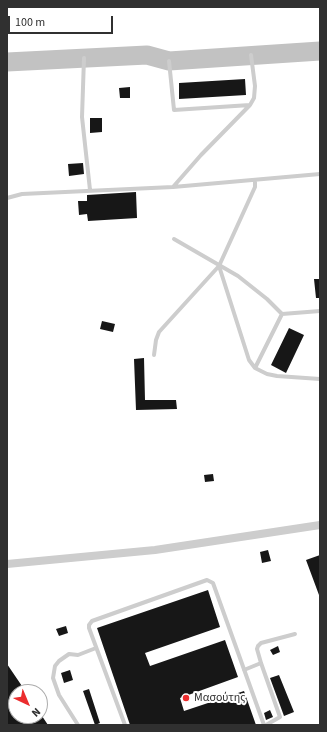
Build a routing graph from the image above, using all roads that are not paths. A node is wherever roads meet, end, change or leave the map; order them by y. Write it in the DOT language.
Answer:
graph roads {
  1 [pos="251,55"];
  2 [pos="84,58"];
  3 [pos="170,61"];
  4 [pos="250,105"];
  5 [pos="320,174"];
  6 [pos="255,180"];
  7 [pos="173,187"];
  8 [pos="90,190"];
  9 [pos="7,198"];
  10 [pos="174,238"];
  11 [pos="219,266"];
  12 [pos="320,311"];
  13 [pos="282,314"];
  14 [pos="154,355"];
  15 [pos="255,368"];
  16 [pos="320,379"];
  17 [pos="320,525"];
  18 [pos="7,564"];
  19 [pos="295,634"];
  20 [pos="96,648"];
  21 [pos="261,663"];
  22 [pos="244,670"];
  23 [pos="78,725"];
  24 [pos="125,725"];
  25 [pos="265,725"];
  1 -- 4 [label="lane"];
  2 -- 8 [label="lane"];
  3 -- 4 [label="lane"];
  4 -- 7 [label="lane"];
  5 -- 6 [label="lane"];
  6 -- 7 [label="lane"];
  6 -- 11 [label="lane"];
  7 -- 8 [label="lane"];
  8 -- 9 [label="lane"];
  10 -- 11 [label="lane"];
  11 -- 13 [label="lane"];
  11 -- 14 [label="lane"];
  11 -- 15 [label="lane"];
  12 -- 13 [label="lane"];
  13 -- 15 [label="lane"];
  15 -- 16 [label="lane"];
  17 -- 18 [label="street"];
  19 -- 21 [label="lane"];
  20 -- 22 [label="lane"];
  20 -- 23 [label="lane"];
  20 -- 24 [label="lane"];
  21 -- 22 [label="lane"];
  21 -- 25 [label="lane"];
  22 -- 25 [label="lane"];
}
